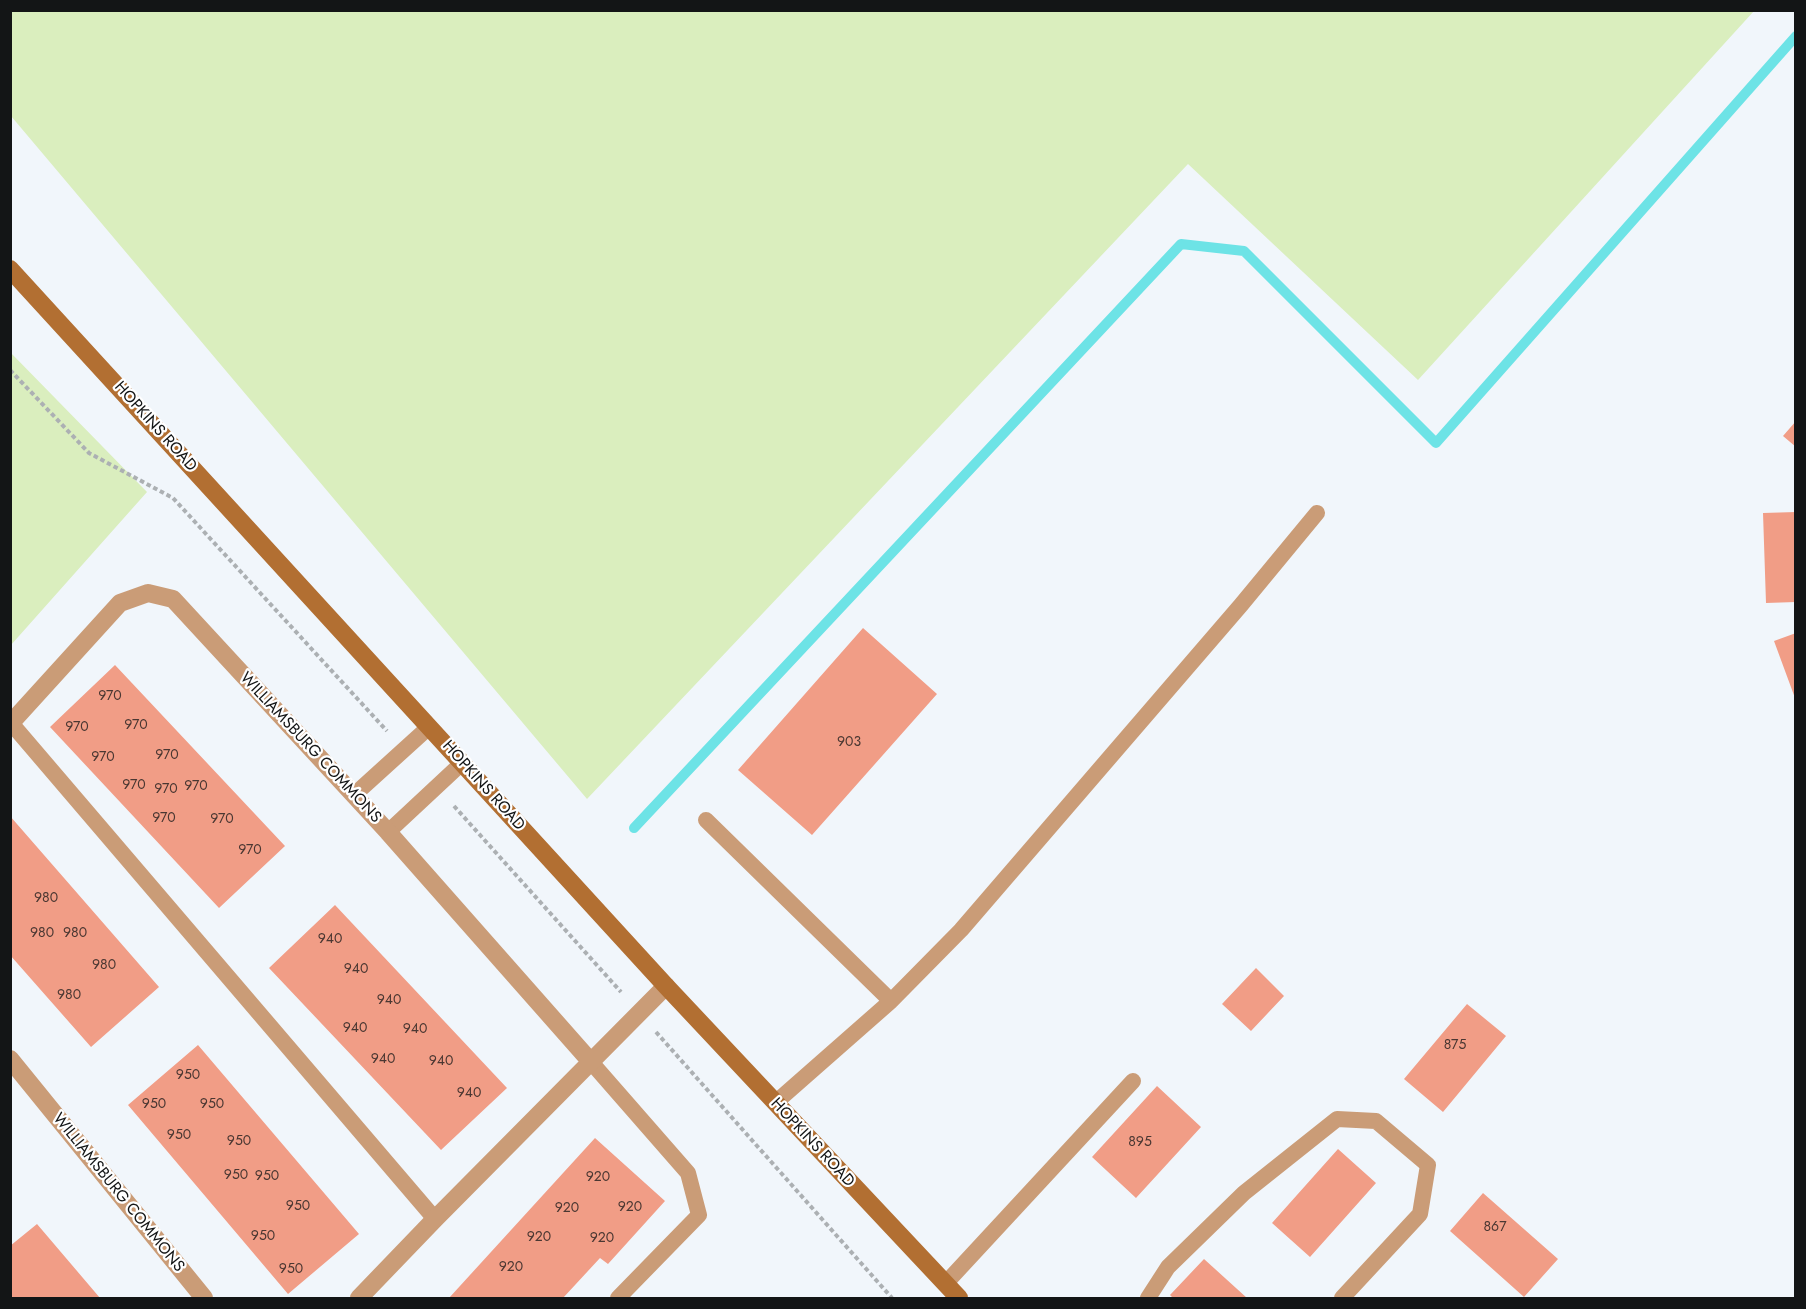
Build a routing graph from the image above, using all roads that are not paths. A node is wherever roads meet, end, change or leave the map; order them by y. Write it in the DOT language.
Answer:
graph roads {
  1 [pos="10,269"];
  2 [pos="1317,513"];
  3 [pos="11,724"];
  4 [pos="429,727"];
  5 [pos="462,763"];
  6 [pos="354,795"];
  7 [pos="706,820"];
  8 [pos="388,832"];
  9 [pos="666,986"];
  10 [pos="891,1001"];
  11 [pos="10,1059"];
  12 [pos="591,1062"];
  13 [pos="1133,1082"];
  14 [pos="775,1103"];
  15 [pos="435,1219"];
  16 [pos="945,1284"];
  17 [pos="204,1299"];
  18 [pos="359,1299"];
  19 [pos="618,1299"];
  20 [pos="959,1299"];
  21 [pos="1148,1299"];
  22 [pos="1342,1299"];
  1 -- 4 [label="street, HOPKINS ROAD"];
  2 -- 10 [label="lane"];
  3 -- 6 [label="street, WILLIAMSBURG COMMONS"];
  3 -- 15 [label="lane"];
  4 -- 5 [label="street, HOPKINS ROAD"];
  4 -- 6 [label="lane"];
  5 -- 8 [label="lane"];
  5 -- 9 [label="street, HOPKINS ROAD"];
  6 -- 8 [label="street, WILLIAMSBURG COMMONS"];
  7 -- 10 [label="lane"];
  8 -- 12 [label="street, WILLIAMSBURG COMMONS"];
  9 -- 12 [label="street"];
  9 -- 14 [label="street, HOPKINS ROAD"];
  10 -- 14 [label="lane"];
  11 -- 17 [label="street, WILLIAMSBURG COMMONS"];
  12 -- 15 [label="street"];
  12 -- 19 [label="lane"];
  13 -- 16 [label="lane"];
  14 -- 16 [label="street, HOPKINS ROAD"];
  15 -- 18 [label="street"];
  16 -- 20 [label="street, HOPKINS ROAD"];
  21 -- 22 [label="lane"];
}
